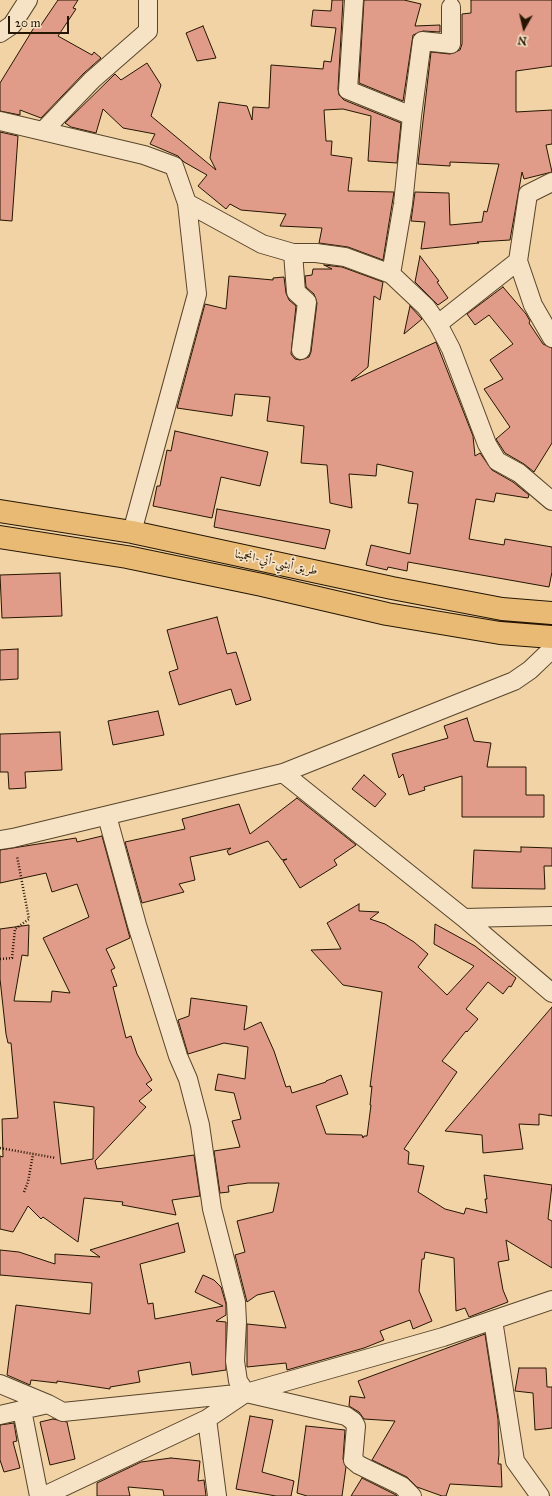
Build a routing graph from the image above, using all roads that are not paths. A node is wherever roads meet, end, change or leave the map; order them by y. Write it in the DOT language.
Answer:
graph roads {
  1 [pos="28,0"];
  2 [pos="148,0"];
  3 [pos="354,0"];
  4 [pos="451,7"];
  5 [pos="0,33"];
  6 [pos="412,116"];
  7 [pos="0,122"];
  8 [pos="43,132"];
  9 [pos="552,182"];
  10 [pos="187,203"];
  11 [pos="293,253"];
  12 [pos="518,261"];
  13 [pos="391,274"];
  14 [pos="438,324"];
  15 [pos="552,338"];
  16 [pos="301,350"];
  17 [pos="552,501"];
  18 [pos="0,511"];
  19 [pos="132,532"];
  20 [pos="0,537"];
  21 [pos="552,613"];
  22 [pos="552,637"];
  23 [pos="552,649"];
  24 [pos="283,773"];
  25 [pos="107,816"];
  26 [pos="7,839"];
  27 [pos="552,916"];
  28 [pos="464,918"];
  29 [pos="552,992"];
  30 [pos="552,1300"];
  31 [pos="493,1320"];
  32 [pos="0,1384"];
  33 [pos="246,1393"];
  34 [pos="48,1404"];
  35 [pos="22,1410"];
  36 [pos="0,1415"];
  37 [pos="207,1419"];
  38 [pos="39,1496"];
  39 [pos="44,1496"];
  40 [pos="217,1496"];
  41 [pos="412,1496"];
  42 [pos="540,1496"];
  1 -- 5 [label="street"];
  2 -- 8 [label="street"];
  3 -- 6 [label="street"];
  4 -- 6 [label="street"];
  6 -- 13 [label="street"];
  7 -- 8 [label="street"];
  8 -- 10 [label="street"];
  9 -- 12 [label="street"];
  10 -- 11 [label="street"];
  10 -- 19 [label="street"];
  11 -- 13 [label="street"];
  11 -- 16 [label="street"];
  12 -- 14 [label="street"];
  12 -- 15 [label="street"];
  13 -- 14 [label="street"];
  14 -- 17 [label="street"];
  18 -- 19 [label="highway, طريق أبشي-أتي-انجمينا"];
  19 -- 21 [label="highway, طريق أبشي-أتي-انجمينا"];
  20 -- 22 [label="highway"];
  23 -- 24 [label="street"];
  24 -- 25 [label="street"];
  24 -- 28 [label="street"];
  25 -- 26 [label="street"];
  25 -- 33 [label="street"];
  27 -- 28 [label="street"];
  28 -- 29 [label="street"];
  30 -- 31 [label="street"];
  31 -- 33 [label="street"];
  31 -- 42 [label="street"];
  32 -- 34 [label="street"];
  33 -- 34 [label="street"];
  33 -- 37 [label="street"];
  33 -- 41 [label="street"];
  34 -- 35 [label="street"];
  35 -- 36 [label="street"];
  35 -- 38 [label="street"];
  37 -- 39 [label="street"];
  37 -- 40 [label="street"];
}
